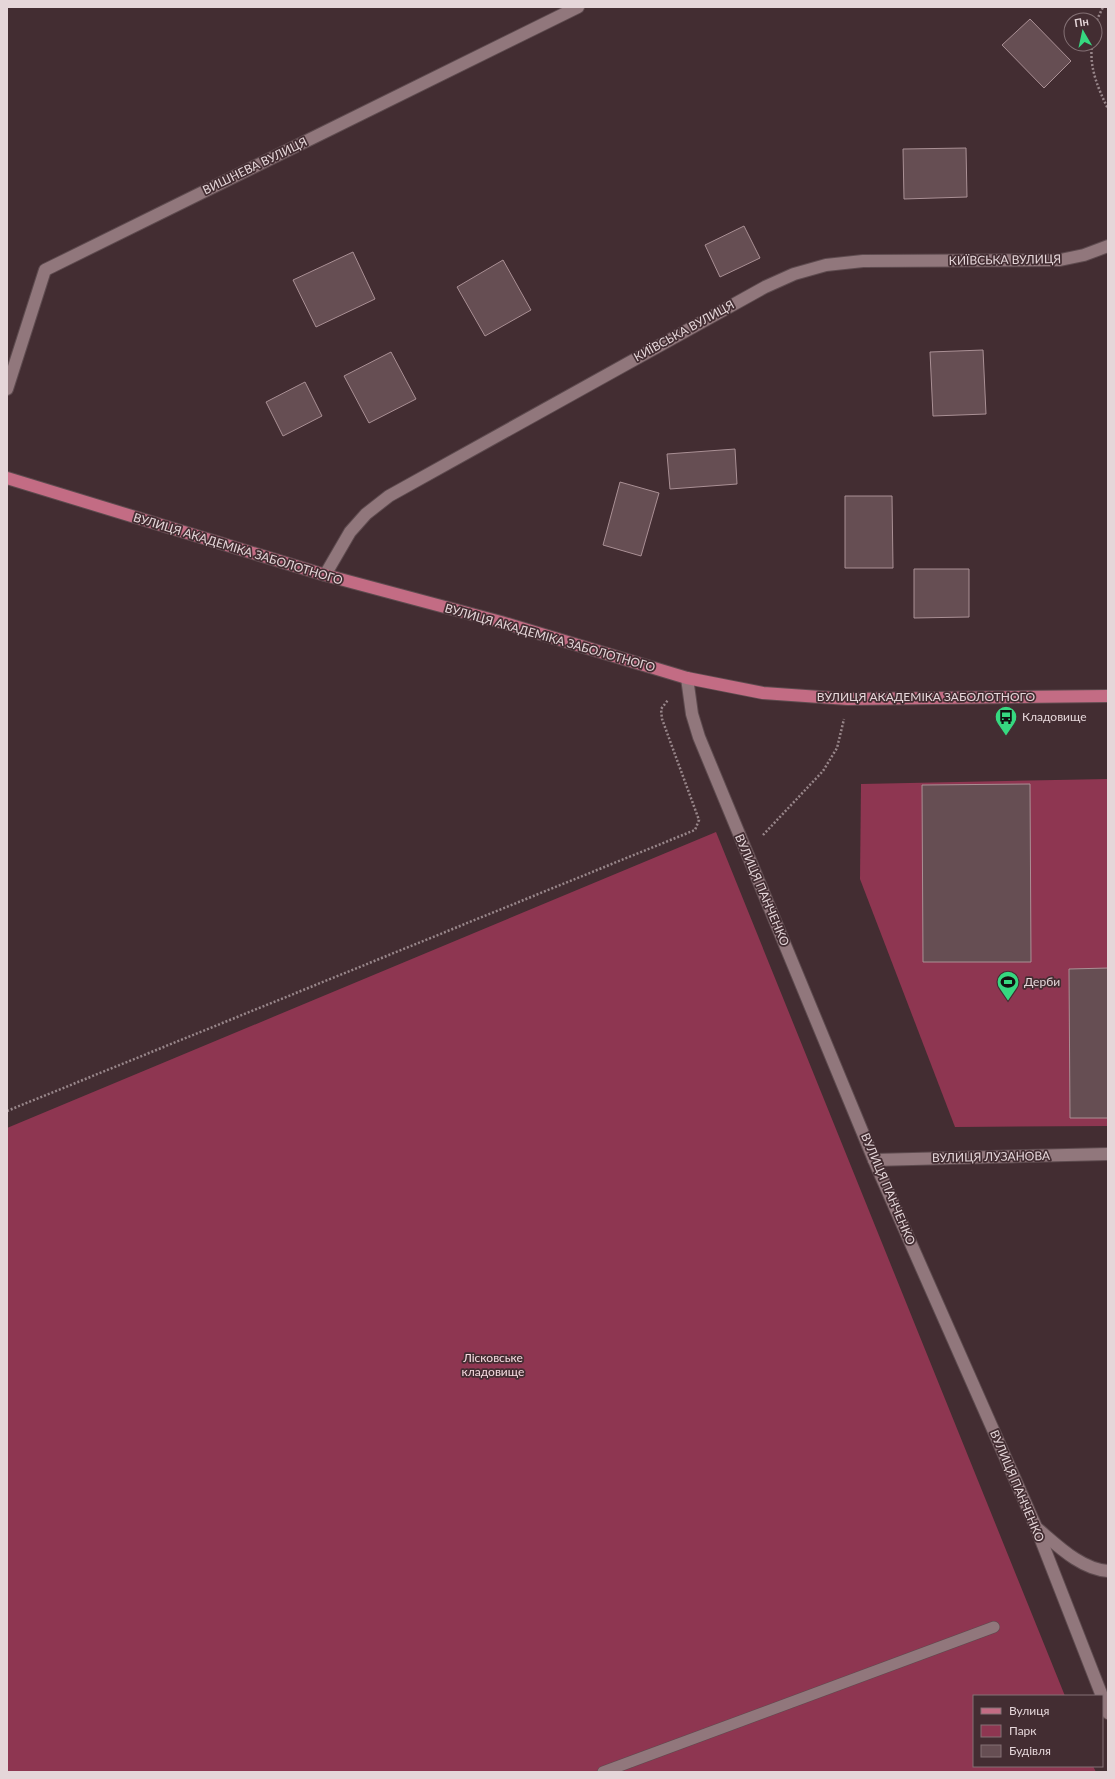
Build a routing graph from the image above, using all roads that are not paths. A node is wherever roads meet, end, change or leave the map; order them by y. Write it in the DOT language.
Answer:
graph roads {
  1 [pos="578,7"];
  2 [pos="1108,246"];
  3 [pos="7,389"];
  4 [pos="7,478"];
  5 [pos="325,575"];
  6 [pos="687,678"];
  7 [pos="1108,696"];
  8 [pos="1108,1154"];
  9 [pos="874,1160"];
  10 [pos="1036,1527"];
  11 [pos="1108,1571"];
  12 [pos="994,1627"];
  13 [pos="1101,1695"];
  14 [pos="1103,1700"];
  15 [pos="1108,1712"];
  16 [pos="603,1772"];
  1 -- 3 [label="street, ВИШНЕВА ВУЛИЦЯ"];
  2 -- 5 [label="street, КИЇВСЬКА ВУЛИЦЯ"];
  4 -- 5 [label="main road, ВУЛИЦЯ АКАДЕМІКА ЗАБОЛОТНОГО"];
  5 -- 6 [label="main road, ВУЛИЦЯ АКАДЕМІКА ЗАБОЛОТНОГО"];
  6 -- 7 [label="main road, ВУЛИЦЯ АКАДЕМІКА ЗАБОЛОТНОГО"];
  6 -- 9 [label="street, ВУЛИЦЯ ПАНЧЕНКО"];
  8 -- 9 [label="street, ВУЛИЦЯ ЛУЗАНОВА"];
  9 -- 10 [label="street, ВУЛИЦЯ ПАНЧЕНКО"];
  10 -- 11 [label="street"];
  10 -- 13 [label="street, ВУЛИЦЯ ПАНЧЕНКО"];
  12 -- 16 [label="lane"];
  14 -- 15 [label="street, ВУЛИЦЯ ПАНЧЕНКО"];
}
